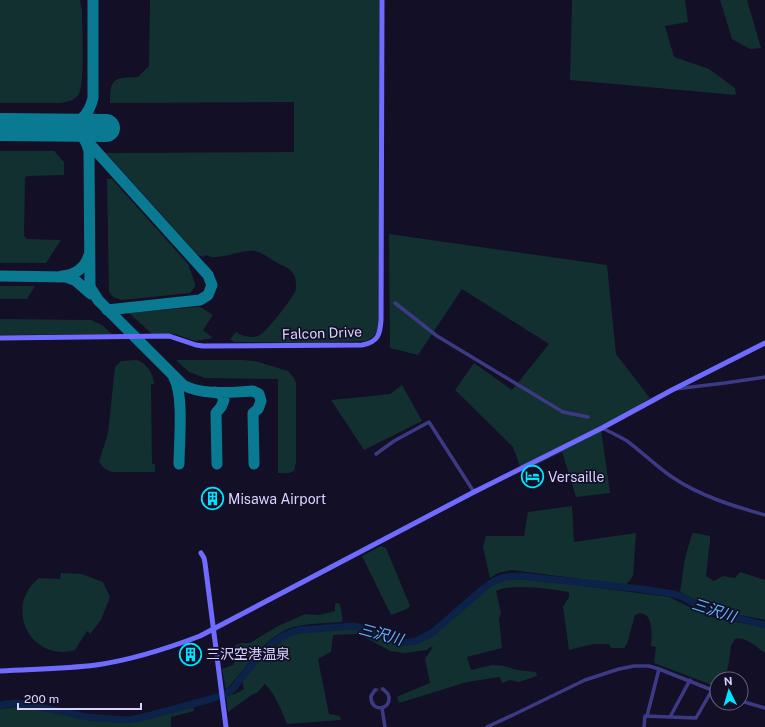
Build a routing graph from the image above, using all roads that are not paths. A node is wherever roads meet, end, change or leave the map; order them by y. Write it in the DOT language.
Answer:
graph roads {
  1 [pos="382,0"];
  2 [pos="395,303"];
  3 [pos="0,338"];
  4 [pos="765,344"];
  5 [pos="765,377"];
  6 [pos="672,390"];
  7 [pos="588,417"];
  8 [pos="602,428"];
  9 [pos="376,454"];
  10 [pos="474,492"];
  11 [pos="765,515"];
  12 [pos="200,553"];
  13 [pos="213,629"];
  14 [pos="659,669"];
  15 [pos="0,671"];
  16 [pos="690,680"];
  17 [pos="383,689"];
  18 [pos="709,689"];
  19 [pos="375,690"];
  20 [pos="709,695"];
  21 [pos="749,703"];
  22 [pos="382,708"];
  23 [pos="765,708"];
  24 [pos="647,716"];
  25 [pos="670,717"];
  26 [pos="226,727"];
  27 [pos="385,727"];
  28 [pos="487,727"];
  29 [pos="644,727"];
  1 -- 3 [label="street, Falcon Drive"];
  2 -- 7 [label="street"];
  4 -- 6 [label="street"];
  5 -- 6 [label="street"];
  6 -- 8 [label="street"];
  8 -- 10 [label="street"];
  8 -- 11 [label="street"];
  9 -- 10 [label="street"];
  10 -- 13 [label="street"];
  12 -- 13 [label="street"];
  13 -- 15 [label="street"];
  13 -- 26 [label="street"];
  14 -- 16 [label="street"];
  14 -- 24 [label="street"];
  14 -- 28 [label="street"];
  16 -- 18 [label="street"];
  16 -- 25 [label="street"];
  17 -- 22 [label="street"];
  19 -- 22 [label="street"];
  20 -- 25 [label="street"];
  21 -- 23 [label="street"];
  22 -- 27 [label="street"];
  24 -- 25 [label="street"];
  24 -- 29 [label="street"];
}
